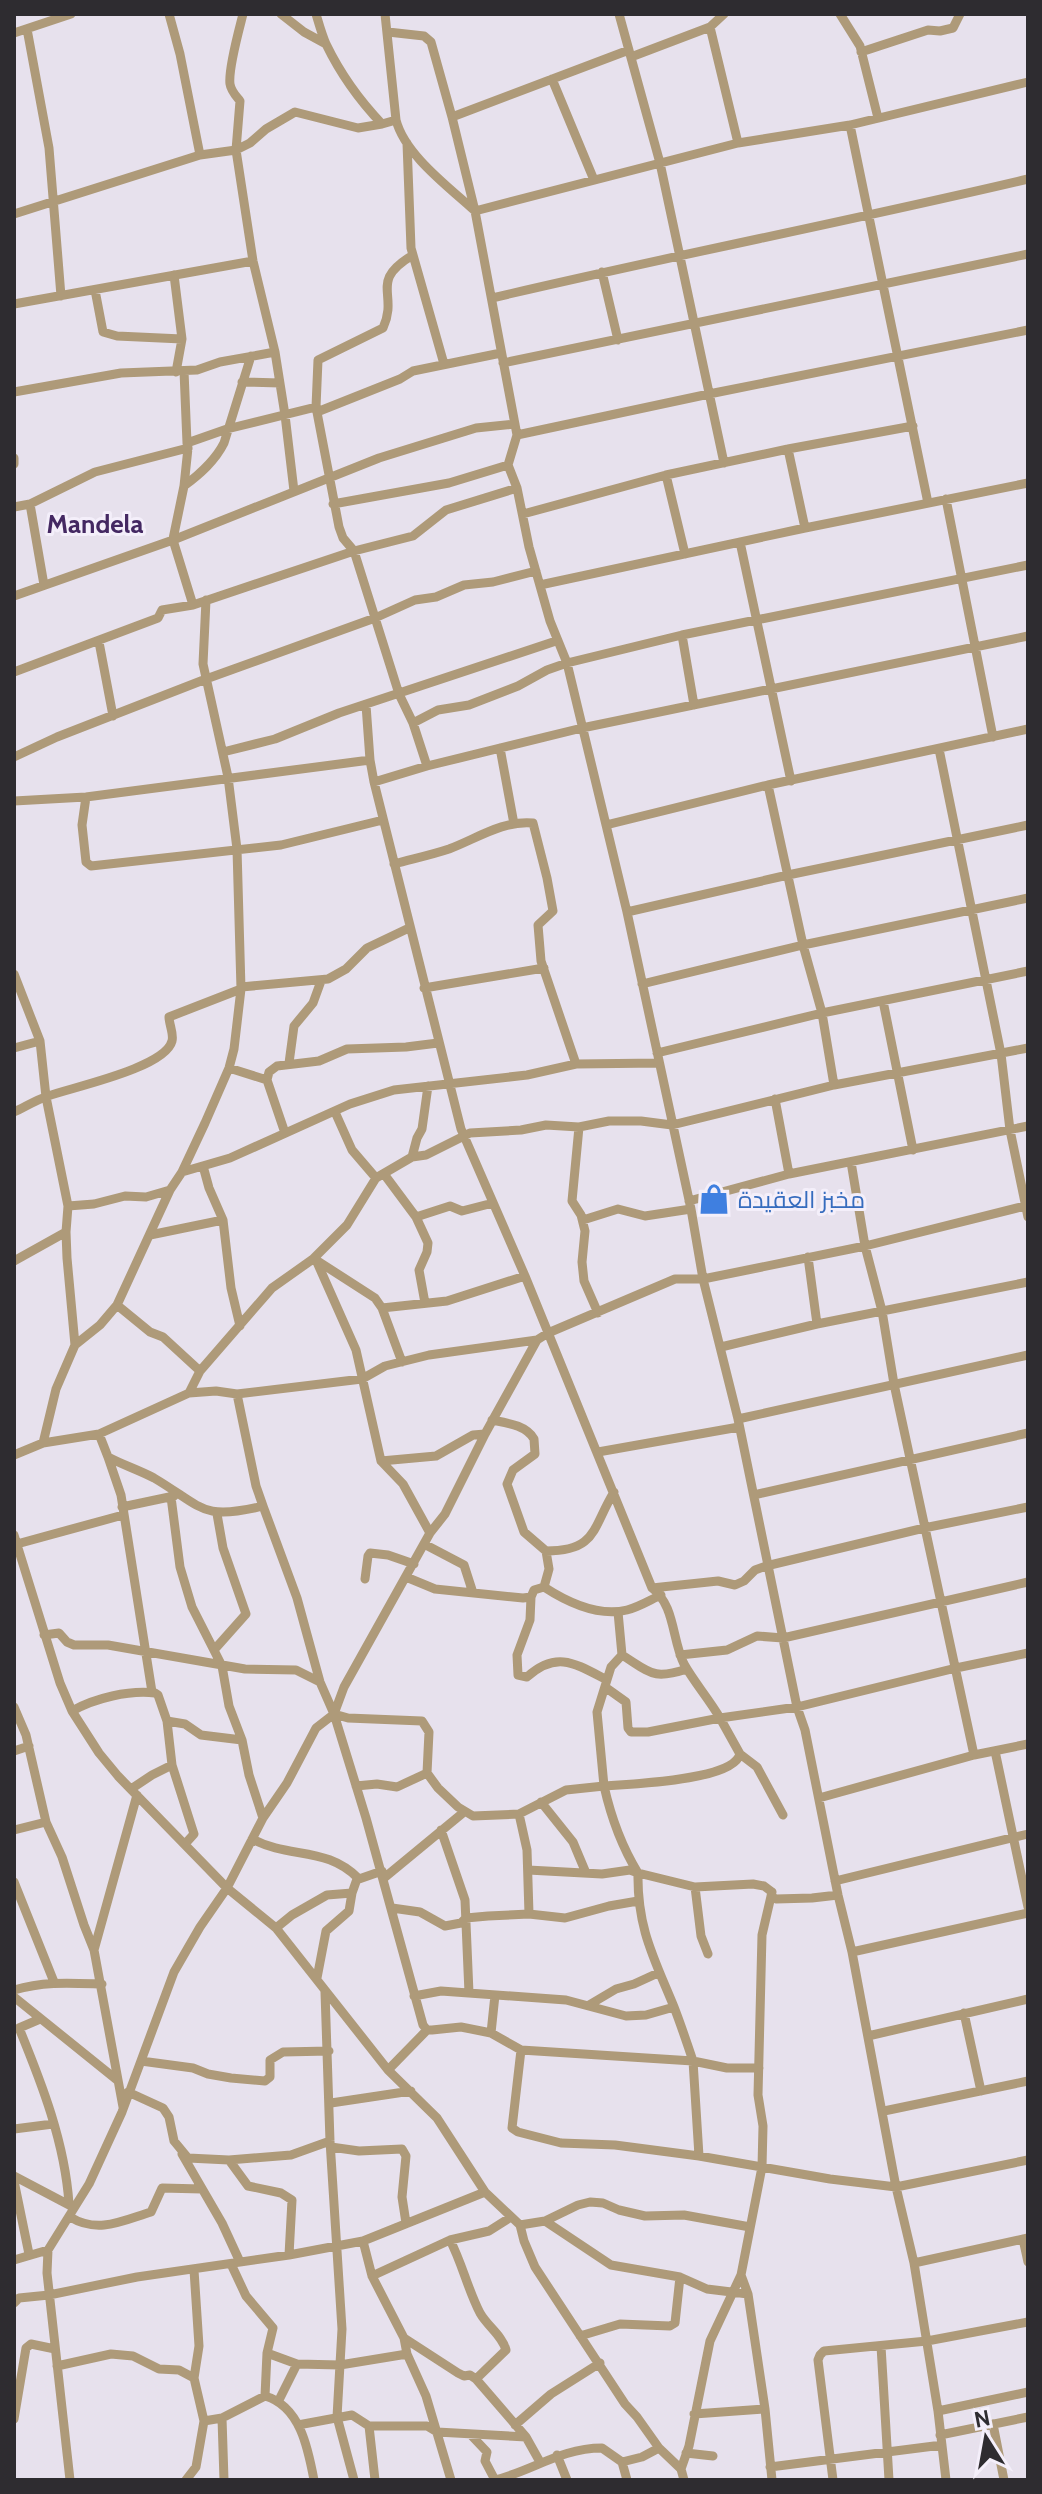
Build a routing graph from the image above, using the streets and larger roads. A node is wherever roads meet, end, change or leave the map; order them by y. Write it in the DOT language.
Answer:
graph roads {
  1 [pos="71,14"];
  2 [pos="169,14"];
  3 [pos="243,14"];
  4 [pos="281,14"];
  5 [pos="316,14"];
  6 [pos="385,14"];
  7 [pos="619,14"];
  8 [pos="724,14"];
  9 [pos="840,14"];
  10 [pos="960,14"];
  11 [pos="710,27"];
  12 [pos="27,29"];
  13 [pos="388,32"];
  14 [pos="14,33"];
  15 [pos="326,44"];
  16 [pos="861,52"];
  17 [pos="630,54"];
  18 [pos="552,79"];
  19 [pos="1028,82"];
  20 [pos="452,117"];
  21 [pos="878,118"];
  22 [pos="396,120"];
  23 [pos="382,124"];
  24 [pos="850,125"];
  25 [pos="407,143"];
  26 [pos="738,143"];
  27 [pos="236,150"];
  28 [pos="200,155"];
  29 [pos="660,163"];
  30 [pos="1028,179"];
  31 [pos="594,180"];
  32 [pos="54,202"];
  33 [pos="475,211"];
  34 [pos="14,214"];
  35 [pos="869,216"];
  36 [pos="1028,254"];
  37 [pos="413,255"];
  38 [pos="679,255"];
  39 [pos="253,261"];
  40 [pos="602,272"];
  41 [pos="174,275"];
  42 [pos="884,284"];
  43 [pos="95,290"];
  44 [pos="61,296"];
  45 [pos="492,298"];
  46 [pos="14,304"];
  47 [pos="694,324"];
  48 [pos="1028,330"];
  49 [pos="182,339"];
  50 [pos="618,340"];
  51 [pos="275,352"];
  52 [pos="251,356"];
  53 [pos="899,356"];
  54 [pos="502,358"];
  55 [pos="444,364"];
  56 [pos="180,372"];
  57 [pos="242,382"];
  58 [pos="280,383"];
  59 [pos="14,392"];
  60 [pos="709,394"];
  61 [pos="316,410"];
  62 [pos="285,415"];
  63 [pos="515,424"];
  64 [pos="913,426"];
  65 [pos="227,429"];
  66 [pos="517,435"];
  67 [pos="188,446"];
  68 [pos="788,449"];
  69 [pos="724,463"];
  70 [pos="508,465"];
  71 [pos="666,475"];
  72 [pos="330,478"];
  73 [pos="1028,483"];
  74 [pos="184,486"];
  75 [pos="517,488"];
  76 [pos="294,491"];
  77 [pos="946,499"];
  78 [pos="928,503"];
  79 [pos="15,504"];
  80 [pos="30,504"];
  81 [pos="333,504"];
  82 [pos="523,514"];
  83 [pos="805,528"];
  84 [pos="173,540"];
  85 [pos="740,542"];
  86 [pos="354,551"];
  87 [pos="685,554"];
  88 [pos="1028,565"];
  89 [pos="536,571"];
  90 [pos="961,579"];
  91 [pos="44,585"];
  92 [pos="540,585"];
  93 [pos="14,596"];
  94 [pos="206,600"];
  95 [pos="193,605"];
  96 [pos="375,618"];
  97 [pos="757,619"];
  98 [pos="682,635"];
  99 [pos="1028,636"];
  100 [pos="556,641"];
  101 [pos="99,642"];
  102 [pos="975,647"];
  103 [pos="567,663"];
  104 [pos="14,672"];
  105 [pos="206,679"];
  106 [pos="772,689"];
  107 [pos="399,694"];
  108 [pos="366,705"];
  109 [pos="694,705"];
  110 [pos="113,716"];
  111 [pos="413,723"];
  112 [pos="582,728"];
  113 [pos="1028,729"];
  114 [pos="993,737"];
  115 [pos="500,748"];
  116 [pos="939,749"];
  117 [pos="223,752"];
  118 [pos="14,757"];
  119 [pos="370,760"];
  120 [pos="427,766"];
  121 [pos="228,777"];
  122 [pos="791,781"];
  123 [pos="374,782"];
  124 [pos="768,785"];
  125 [pos="86,797"];
  126 [pos="14,801"];
  127 [pos="383,820"];
  128 [pos="514,824"];
  129 [pos="606,825"];
  130 [pos="1028,825"];
  131 [pos="957,840"];
  132 [pos="237,849"];
  133 [pos="394,864"];
  134 [pos="788,875"];
  135 [pos="1028,898"];
  136 [pos="972,910"];
  137 [pos="627,912"];
  138 [pos="409,928"];
  139 [pos="803,945"];
  140 [pos="544,968"];
  141 [pos="1028,971"];
  142 [pos="14,974"];
  143 [pos="986,980"];
  144 [pos="321,981"];
  145 [pos="642,984"];
  146 [pos="241,988"];
  147 [pos="424,988"];
  148 [pos="883,1001"];
  149 [pos="822,1013"];
  150 [pos="40,1041"];
  151 [pos="438,1043"];
  152 [pos="14,1048"];
  153 [pos="1028,1048"];
  154 [pos="1001,1054"];
  155 [pos="658,1058"];
  156 [pos="289,1063"];
  157 [pos="576,1064"];
  158 [pos="229,1068"];
  159 [pos="897,1074"];
  160 [pos="267,1080"];
  161 [pos="448,1083"];
  162 [pos="834,1085"];
  163 [pos="428,1086"];
  164 [pos="46,1097"];
  165 [pos="775,1099"];
  166 [pos="14,1112"];
  167 [pos="335,1112"];
  168 [pos="672,1125"];
  169 [pos="1028,1126"];
  170 [pos="579,1127"];
  171 [pos="1010,1130"];
  172 [pos="285,1133"];
  173 [pos="465,1136"];
  174 [pos="913,1150"];
  175 [pos="412,1157"];
  176 [pos="851,1162"];
  177 [pos="203,1166"];
  178 [pos="182,1172"];
  179 [pos="789,1174"];
  180 [pos="380,1176"];
  181 [pos="170,1190"];
  182 [pos="493,1203"];
  183 [pos="690,1205"];
  184 [pos="68,1206"];
  185 [pos="1027,1212"];
  186 [pos="416,1217"];
  187 [pos="223,1220"];
  188 [pos="583,1220"];
  189 [pos="66,1232"];
  190 [pos="150,1235"];
  191 [pos="865,1246"];
  192 [pos="808,1257"];
  193 [pos="314,1260"];
  194 [pos="14,1261"];
  195 [pos="525,1276"];
  196 [pos="703,1279"];
  197 [pos="1028,1282"];
  198 [pos="425,1303"];
  199 [pos="117,1305"];
  200 [pos="382,1308"];
  201 [pos="882,1311"];
  202 [pos="598,1313"];
  203 [pos="817,1324"];
  204 [pos="240,1326"];
  205 [pos="548,1333"];
  206 [pos="537,1340"];
  207 [pos="75,1345"];
  208 [pos="721,1347"];
  209 [pos="1028,1355"];
  210 [pos="402,1362"];
  211 [pos="200,1371"];
  212 [pos="362,1379"];
  213 [pos="894,1384"];
  214 [pos="189,1393"];
  215 [pos="237,1394"];
  216 [pos="492,1420"];
  217 [pos="738,1423"];
  218 [pos="1028,1433"];
  219 [pos="99,1434"];
  220 [pos="485,1434"];
  221 [pos="43,1443"];
  222 [pos="598,1452"];
  223 [pos="14,1455"];
  224 [pos="108,1457"];
  225 [pos="911,1458"];
  226 [pos="381,1461"];
  227 [pos="614,1492"];
  228 [pos="754,1495"];
  229 [pos="175,1496"];
  230 [pos="263,1506"];
  231 [pos="1028,1507"];
  232 [pos="123,1511"];
  233 [pos="217,1514"];
  234 [pos="924,1528"];
  235 [pos="430,1533"];
  236 [pos="15,1540"];
  237 [pos="424,1544"];
  238 [pos="546,1551"];
  239 [pos="414,1564"];
  240 [pos="766,1566"];
  241 [pos="406,1577"];
  242 [pos="365,1579"];
  243 [pos="1028,1582"];
  244 [pos="544,1587"];
  245 [pos="652,1588"];
  246 [pos="473,1593"];
  247 [pos="661,1595"];
  248 [pos="531,1597"];
  249 [pos="940,1601"];
  250 [pos="618,1612"];
  251 [pos="44,1635"];
  252 [pos="783,1638"];
  253 [pos="214,1650"];
  254 [pos="146,1652"];
  255 [pos="1028,1653"];
  256 [pos="622,1655"];
  257 [pos="680,1655"];
  258 [pos="222,1666"];
  259 [pos="956,1668"];
  260 [pos="687,1669"];
  261 [pos="320,1682"];
  262 [pos="606,1683"];
  263 [pos="152,1692"];
  264 [pos="14,1707"];
  265 [pos="797,1707"];
  266 [pos="72,1711"];
  267 [pos="334,1714"];
  268 [pos="720,1718"];
  269 [pos="167,1721"];
  270 [pos="242,1740"];
  271 [pos="1028,1744"];
  272 [pos="29,1746"];
  273 [pos="14,1751"];
  274 [pos="995,1751"];
  275 [pos="740,1754"];
  276 [pos="974,1755"];
  277 [pos="172,1765"];
  278 [pos="427,1773"];
  279 [pos="356,1786"];
  280 [pos="604,1786"];
  281 [pos="134,1792"];
  282 [pos="819,1798"];
  283 [pos="541,1802"];
  284 [pos="464,1812"];
  285 [pos="519,1814"];
  286 [pos="783,1815"];
  287 [pos="263,1818"];
  288 [pos="46,1822"];
  289 [pos="14,1830"];
  290 [pos="441,1830"];
  291 [pos="1028,1834"];
  292 [pos="1013,1837"];
  293 [pos="252,1839"];
  294 [pos="185,1844"];
  295 [pos="528,1870"];
  296 [pos="586,1873"];
  297 [pos="638,1873"];
  298 [pos="383,1874"];
  299 [pos="357,1879"];
  300 [pos="835,1881"];
  301 [pos="14,1882"];
  302 [pos="695,1887"];
  303 [pos="227,1888"];
  304 [pos="772,1892"];
  305 [pos="352,1893"];
  306 [pos="838,1895"];
  307 [pos="638,1901"];
  308 [pos="18,1905"];
  309 [pos="392,1908"];
  310 [pos="1028,1910"];
  311 [pos="529,1914"];
  312 [pos="466,1918"];
  313 [pos="276,1928"];
  314 [pos="94,1950"];
  315 [pos="852,1952"];
  316 [pos="708,1954"];
  317 [pos="658,1973"];
  318 [pos="317,1978"];
  319 [pos="54,1982"];
  320 [pos="102,1984"];
  321 [pos="14,1990"];
  322 [pos="325,1992"];
  323 [pos="469,1993"];
  324 [pos="495,1995"];
  325 [pos="414,1996"];
  326 [pos="14,1997"];
  327 [pos="1028,1999"];
  328 [pos="589,2005"];
  329 [pos="674,2007"];
  330 [pos="964,2013"];
  331 [pos="40,2019"];
  332 [pos="16,2029"];
  333 [pos="427,2030"];
  334 [pos="491,2033"];
  335 [pos="868,2036"];
  336 [pos="521,2050"];
  337 [pos="329,2051"];
  338 [pos="141,2061"];
  339 [pos="693,2061"];
  340 [pos="759,2068"];
  341 [pos="388,2070"];
  342 [pos="117,2080"];
  343 [pos="1028,2081"];
  344 [pos="411,2091"];
  345 [pos="981,2091"];
  346 [pos="128,2092"];
  347 [pos="331,2103"];
  348 [pos="123,2108"];
  349 [pos="884,2111"];
  350 [pos="53,2124"];
  351 [pos="14,2129"];
  352 [pos="174,2141"];
  353 [pos="330,2144"];
  354 [pos="699,2156"];
  355 [pos="229,2160"];
  356 [pos="1028,2160"];
  357 [pos="762,2167"];
  358 [pos="14,2178"];
  359 [pos="896,2187"];
  360 [pos="202,2189"];
  361 [pos="485,2192"];
  362 [pos="71,2210"];
  363 [pos="511,2217"];
  364 [pos="545,2221"];
  365 [pos="406,2223"];
  366 [pos="520,2225"];
  367 [pos="750,2227"];
  368 [pos="1026,2238"];
  369 [pos="450,2240"];
  370 [pos="363,2241"];
  371 [pos="337,2246"];
  372 [pos="48,2250"];
  373 [pos="29,2254"];
  374 [pos="289,2255"];
  375 [pos="14,2260"];
  376 [pos="1028,2262"];
  377 [pos="235,2263"];
  378 [pos="914,2263"];
  379 [pos="194,2270"];
  380 [pos="741,2275"];
  381 [pos="372,2276"];
  382 [pos="680,2277"];
  383 [pos="731,2291"];
  384 [pos="748,2294"];
  385 [pos="49,2295"];
  386 [pos="16,2299"];
  387 [pos="1028,2322"];
  388 [pos="580,2336"];
  389 [pos="404,2338"];
  390 [pos="927,2341"];
  391 [pos="881,2346"];
  392 [pos="55,2349"];
  393 [pos="14,2350"];
  394 [pos="26,2352"];
  395 [pos="267,2353"];
  396 [pos="407,2354"];
  397 [pos="600,2363"];
  398 [pos="297,2364"];
  399 [pos="340,2365"];
  400 [pos="57,2366"];
  401 [pos="194,2378"];
  402 [pos="476,2379"];
  403 [pos="1028,2392"];
  404 [pos="265,2396"];
  405 [pos="279,2400"];
  406 [pos="765,2409"];
  407 [pos="938,2411"];
  408 [pos="694,2414"];
  409 [pos="337,2417"];
  410 [pos="1028,2417"];
  411 [pos="222,2418"];
  412 [pos="14,2419"];
  413 [pos="204,2421"];
  414 [pos="993,2424"];
  415 [pos="298,2425"];
  416 [pos="515,2425"];
  417 [pos="369,2426"];
  418 [pos="437,2432"];
  419 [pos="470,2434"];
  420 [pos="526,2437"];
  421 [pos="941,2440"];
  422 [pos="659,2448"];
  423 [pos="888,2452"];
  424 [pos="686,2453"];
  425 [pos="557,2455"];
  426 [pos="713,2456"];
  427 [pos="832,2460"];
  428 [pos="540,2462"];
  429 [pos="622,2462"];
  430 [pos="770,2467"];
  431 [pos="681,2469"];
  432 [pos="508,2478"];
  433 [pos="70,2480"];
  434 [pos="186,2480"];
  435 [pos="224,2480"];
  436 [pos="314,2480"];
  437 [pos="354,2480"];
  438 [pos="375,2480"];
  439 [pos="451,2480"];
  440 [pos="495,2480"];
  441 [pos="567,2480"];
  442 [pos="627,2480"];
  443 [pos="684,2480"];
  444 [pos="772,2480"];
  445 [pos="833,2480"];
  446 [pos="889,2480"];
  447 [pos="946,2480"];
  448 [pos="1004,2480"];
  1 -- 12 [label="street"];
  2 -- 28 [label="street"];
  3 -- 27 [label="street"];
  4 -- 15 [label="street"];
  5 -- 15 [label="street"];
  6 -- 13 [label="street"];
  7 -- 17 [label="street"];
  8 -- 11 [label="street"];
  9 -- 16 [label="street"];
  10 -- 16 [label="street"];
  11 -- 17 [label="street"];
  11 -- 26 [label="street"];
  12 -- 14 [label="street"];
  12 -- 32 [label="street"];
  13 -- 20 [label="street"];
  13 -- 22 [label="street"];
  15 -- 23 [label="street"];
  16 -- 21 [label="street"];
  17 -- 18 [label="street"];
  17 -- 29 [label="street"];
  18 -- 20 [label="street"];
  18 -- 31 [label="street"];
  19 -- 21 [label="street"];
  20 -- 33 [label="street"];
  21 -- 24 [label="street"];
  22 -- 23 [label="street"];
  22 -- 25 [label="street"];
  23 -- 27 [label="street"];
  24 -- 26 [label="street"];
  24 -- 35 [label="street"];
  25 -- 33 [label="street"];
  25 -- 37 [label="street"];
  26 -- 29 [label="street"];
  27 -- 28 [label="street"];
  27 -- 39 [label="street"];
  28 -- 32 [label="street"];
  29 -- 31 [label="street"];
  29 -- 38 [label="street"];
  30 -- 35 [label="street"];
  31 -- 33 [label="street"];
  32 -- 34 [label="street"];
  32 -- 44 [label="street"];
  33 -- 45 [label="street"];
  35 -- 38 [label="street"];
  35 -- 42 [label="street"];
  36 -- 42 [label="street"];
  37 -- 55 [label="street"];
  37 -- 61 [label="street"];
  38 -- 40 [label="street"];
  38 -- 47 [label="street"];
  39 -- 41 [label="street"];
  39 -- 51 [label="street"];
  40 -- 45 [label="street"];
  40 -- 50 [label="street"];
  41 -- 43 [label="street"];
  41 -- 49 [label="street"];
  42 -- 47 [label="street"];
  42 -- 53 [label="street"];
  43 -- 44 [label="street"];
  43 -- 49 [label="street"];
  44 -- 46 [label="street"];
  45 -- 54 [label="street"];
  47 -- 50 [label="street"];
  47 -- 60 [label="street"];
  48 -- 53 [label="street"];
  49 -- 56 [label="street"];
  50 -- 54 [label="street"];
  51 -- 52 [label="street"];
  51 -- 58 [label="street"];
  52 -- 56 [label="street"];
  52 -- 57 [label="street"];
  53 -- 60 [label="street"];
  53 -- 64 [label="street"];
  54 -- 55 [label="street"];
  54 -- 63 [label="street"];
  55 -- 61 [label="street"];
  56 -- 59 [label="street"];
  56 -- 67 [label="street"];
  57 -- 58 [label="street"];
  57 -- 65 [label="street"];
  58 -- 62 [label="street"];
  60 -- 66 [label="street"];
  60 -- 69 [label="street"];
  61 -- 62 [label="street"];
  61 -- 72 [label="street"];
  62 -- 65 [label="street"];
  62 -- 76 [label="street"];
  63 -- 66 [label="street"];
  63 -- 72 [label="street"];
  64 -- 68 [label="street"];
  64 -- 78 [label="street"];
  65 -- 67 [label="street"];
  65 -- 74 [label="street"];
  66 -- 70 [label="street"];
  67 -- 74 [label="street"];
  67 -- 80 [label="street"];
  68 -- 69 [label="street"];
  68 -- 83 [label="street"];
  69 -- 71 [label="street"];
  70 -- 75 [label="street"];
  70 -- 81 [label="street"];
  71 -- 82 [label="street"];
  71 -- 87 [label="street"];
  72 -- 76 [label="street"];
  72 -- 81 [label="street"];
  73 -- 77 [label="street"];
  74 -- 84 [label="street"];
  75 -- 82 [label="street"];
  75 -- 86 [label="street"];
  76 -- 84 [label="street"];
  77 -- 78 [label="street"];
  77 -- 90 [label="street"];
  78 -- 83 [label="street"];
  79 -- 80 [label="street"];
  80 -- 91 [label="street"];
  81 -- 86 [label="street"];
  82 -- 89 [label="street"];
  83 -- 85 [label="street"];
  84 -- 91 [label="street"];
  84 -- 95 [label="street"];
  85 -- 87 [label="street"];
  85 -- 97 [label="street"];
  86 -- 94 [label="street"];
  86 -- 96 [label="street"];
  87 -- 92 [label="street"];
  88 -- 90 [label="street"];
  89 -- 92 [label="street"];
  89 -- 96 [label="street"];
  90 -- 97 [label="street"];
  90 -- 102 [label="street"];
  91 -- 93 [label="street"];
  92 -- 100 [label="street"];
  94 -- 95 [label="street"];
  94 -- 105 [label="street"];
  95 -- 101 [label="street"];
  96 -- 105 [label="street"];
  96 -- 107 [label="street"];
  97 -- 98 [label="street"];
  97 -- 106 [label="street"];
  98 -- 103 [label="street"];
  98 -- 109 [label="street"];
  99 -- 102 [label="street"];
  100 -- 103 [label="street"];
  100 -- 107 [label="street"];
  101 -- 104 [label="street"];
  101 -- 110 [label="street"];
  102 -- 106 [label="street"];
  102 -- 114 [label="street"];
  103 -- 111 [label="street"];
  103 -- 112 [label="street"];
  105 -- 110 [label="street"];
  105 -- 117 [label="street"];
  106 -- 109 [label="street"];
  106 -- 122 [label="street"];
  107 -- 108 [label="street"];
  107 -- 111 [label="street"];
  108 -- 117 [label="street"];
  108 -- 119 [label="street"];
  109 -- 112 [label="street"];
  110 -- 118 [label="street"];
  111 -- 120 [label="street"];
  112 -- 115 [label="street"];
  112 -- 129 [label="street"];
  113 -- 114 [label="street"];
  114 -- 116 [label="street"];
  115 -- 120 [label="street"];
  115 -- 128 [label="street"];
  116 -- 122 [label="street"];
  116 -- 131 [label="street"];
  117 -- 121 [label="street"];
  119 -- 121 [label="street"];
  119 -- 123 [label="street"];
  120 -- 123 [label="street"];
  121 -- 125 [label="street"];
  121 -- 132 [label="street"];
  122 -- 124 [label="street"];
  123 -- 127 [label="street"];
  124 -- 129 [label="street"];
  124 -- 134 [label="street"];
  125 -- 126 [label="street"];
  125 -- 132 [label="street"];
  127 -- 132 [label="street"];
  127 -- 133 [label="street"];
  128 -- 133 [label="street"];
  128 -- 140 [label="street"];
  129 -- 137 [label="street"];
  130 -- 131 [label="street"];
  131 -- 134 [label="street"];
  131 -- 136 [label="street"];
  132 -- 146 [label="street"];
  133 -- 138 [label="street"];
  134 -- 137 [label="street"];
  134 -- 139 [label="street"];
  135 -- 136 [label="street"];
  136 -- 139 [label="street"];
  136 -- 143 [label="street"];
  137 -- 145 [label="street"];
  138 -- 144 [label="street"];
  138 -- 147 [label="street"];
  139 -- 145 [label="street"];
  139 -- 149 [label="street"];
  140 -- 147 [label="street"];
  140 -- 157 [label="street"];
  141 -- 143 [label="street"];
  142 -- 150 [label="street"];
  143 -- 148 [label="street"];
  143 -- 154 [label="street"];
  144 -- 146 [label="street"];
  144 -- 156 [label="street"];
  145 -- 155 [label="street"];
  146 -- 158 [label="street"];
  146 -- 164 [label="street"];
  147 -- 151 [label="street"];
  148 -- 149 [label="street"];
  148 -- 159 [label="street"];
  149 -- 155 [label="street"];
  149 -- 162 [label="street"];
  150 -- 152 [label="street"];
  150 -- 164 [label="street"];
  151 -- 156 [label="street"];
  151 -- 161 [label="street"];
  153 -- 154 [label="street"];
  154 -- 159 [label="street"];
  154 -- 171 [label="street"];
  155 -- 157 [label="street"];
  155 -- 168 [label="street"];
  156 -- 160 [label="street"];
  157 -- 161 [label="street"];
  158 -- 160 [label="street"];
  158 -- 178 [label="street"];
  159 -- 162 [label="street"];
  159 -- 174 [label="street"];
  160 -- 172 [label="street"];
  161 -- 163 [label="street"];
  161 -- 173 [label="street"];
  162 -- 165 [label="street"];
  163 -- 167 [label="street"];
  163 -- 175 [label="street"];
  164 -- 166 [label="street"];
  164 -- 184 [label="street"];
  165 -- 168 [label="street"];
  165 -- 179 [label="street"];
  167 -- 172 [label="street"];
  167 -- 180 [label="street"];
  168 -- 170 [label="street"];
  168 -- 183 [label="street"];
  169 -- 171 [label="street"];
  170 -- 173 [label="street"];
  170 -- 188 [label="street"];
  171 -- 174 [label="street"];
  171 -- 185 [label="street"];
  172 -- 177 [label="street"];
  173 -- 175 [label="street"];
  173 -- 182 [label="street"];
  174 -- 176 [label="street"];
  175 -- 180 [label="street"];
  176 -- 179 [label="street"];
  176 -- 191 [label="street"];
  177 -- 178 [label="street"];
  177 -- 187 [label="street"];
  178 -- 181 [label="street"];
  179 -- 183 [label="street"];
  180 -- 186 [label="street"];
  180 -- 193 [label="street"];
  181 -- 184 [label="street"];
  181 -- 190 [label="street"];
  182 -- 186 [label="street"];
  182 -- 195 [label="street"];
  183 -- 188 [label="street"];
  183 -- 196 [label="street"];
  184 -- 189 [label="street"];
  185 -- 191 [label="street"];
  186 -- 198 [label="street"];
  187 -- 190 [label="street"];
  187 -- 204 [label="street"];
  188 -- 202 [label="street"];
  189 -- 194 [label="street"];
  189 -- 207 [label="street"];
  190 -- 199 [label="street"];
  191 -- 192 [label="street"];
  191 -- 201 [label="street"];
  192 -- 196 [label="street"];
  192 -- 203 [label="street"];
  193 -- 200 [label="street"];
  193 -- 204 [label="street"];
  193 -- 212 [label="street"];
  195 -- 198 [label="street"];
  195 -- 205 [label="street"];
  196 -- 202 [label="street"];
  196 -- 208 [label="street"];
  197 -- 201 [label="street"];
  198 -- 200 [label="street"];
  199 -- 207 [label="street"];
  199 -- 211 [label="street"];
  200 -- 210 [label="street"];
  201 -- 203 [label="street"];
  201 -- 213 [label="street"];
  202 -- 205 [label="street"];
  203 -- 208 [label="street"];
  204 -- 211 [label="street"];
  205 -- 206 [label="street"];
  205 -- 222 [label="street"];
  206 -- 210 [label="street"];
  206 -- 216 [label="street"];
  207 -- 221 [label="street"];
  208 -- 217 [label="street"];
  209 -- 213 [label="street"];
  210 -- 212 [label="street"];
  211 -- 214 [label="street"];
  212 -- 215 [label="street"];
  212 -- 226 [label="street"];
  213 -- 217 [label="street"];
  213 -- 225 [label="street"];
  214 -- 215 [label="street"];
  214 -- 219 [label="street"];
  215 -- 230 [label="street"];
  216 -- 220 [label="street"];
  216 -- 238 [label="street"];
  217 -- 222 [label="street"];
  217 -- 228 [label="street"];
  218 -- 225 [label="street"];
  219 -- 221 [label="street"];
  219 -- 224 [label="street"];
  220 -- 226 [label="street"];
  220 -- 235 [label="street"];
  221 -- 223 [label="street"];
  222 -- 227 [label="street"];
  224 -- 229 [label="street"];
  224 -- 232 [label="street"];
  225 -- 228 [label="street"];
  225 -- 234 [label="street"];
  226 -- 235 [label="street"];
  227 -- 238 [label="street"];
  227 -- 245 [label="street"];
  228 -- 240 [label="street"];
  229 -- 232 [label="street"];
  229 -- 233 [label="street"];
  229 -- 253 [label="street"];
  230 -- 233 [label="street"];
  230 -- 261 [label="street"];
  231 -- 234 [label="street"];
  232 -- 236 [label="street"];
  232 -- 254 [label="street"];
  233 -- 253 [label="street"];
  234 -- 240 [label="street"];
  234 -- 249 [label="street"];
  235 -- 237 [label="street"];
  236 -- 251 [label="street"];
  237 -- 239 [label="street"];
  237 -- 246 [label="street"];
  238 -- 244 [label="street"];
  239 -- 241 [label="street"];
  239 -- 242 [label="street"];
  240 -- 245 [label="street"];
  240 -- 252 [label="street"];
  241 -- 246 [label="street"];
  241 -- 267 [label="street"];
  243 -- 249 [label="street"];
  244 -- 248 [label="street"];
  244 -- 250 [label="street"];
  245 -- 247 [label="street"];
  246 -- 248 [label="street"];
  247 -- 250 [label="street"];
  247 -- 257 [label="street"];
  248 -- 262 [label="street"];
  249 -- 252 [label="street"];
  249 -- 259 [label="street"];
  250 -- 256 [label="street"];
  251 -- 254 [label="street"];
  251 -- 266 [label="street"];
  252 -- 257 [label="street"];
  252 -- 265 [label="street"];
  253 -- 258 [label="street"];
  254 -- 258 [label="street"];
  254 -- 263 [label="street"];
  255 -- 259 [label="street"];
  256 -- 260 [label="street"];
  256 -- 262 [label="street"];
  257 -- 260 [label="street"];
  258 -- 261 [label="street"];
  258 -- 270 [label="street"];
  259 -- 265 [label="street"];
  259 -- 276 [label="street"];
  260 -- 268 [label="street"];
  261 -- 267 [label="street"];
  262 -- 268 [label="street"];
  262 -- 280 [label="street"];
  263 -- 266 [label="street"];
  263 -- 269 [label="street"];
  264 -- 272 [label="street"];
  265 -- 268 [label="street"];
  265 -- 282 [label="street"];
  266 -- 281 [label="street"];
  267 -- 278 [label="street"];
  267 -- 279 [label="street"];
  267 -- 287 [label="street"];
  268 -- 275 [label="street"];
  269 -- 270 [label="street"];
  269 -- 277 [label="street"];
  270 -- 287 [label="street"];
  271 -- 274 [label="street"];
  272 -- 273 [label="street"];
  272 -- 288 [label="street"];
  274 -- 276 [label="street"];
  274 -- 292 [label="street"];
  275 -- 280 [label="street"];
  275 -- 286 [label="street"];
  276 -- 282 [label="street"];
  277 -- 281 [label="street"];
  277 -- 294 [label="street"];
  278 -- 279 [label="street"];
  278 -- 284 [label="street"];
  279 -- 298 [label="street"];
  280 -- 283 [label="street"];
  280 -- 297 [label="street"];
  281 -- 294 [label="street"];
  281 -- 314 [label="street"];
  282 -- 300 [label="street"];
  283 -- 285 [label="street"];
  283 -- 296 [label="street"];
  284 -- 285 [label="street"];
  284 -- 290 [label="street"];
  285 -- 295 [label="street"];
  287 -- 293 [label="street"];
  288 -- 289 [label="street"];
  288 -- 314 [label="street"];
  290 -- 298 [label="street"];
  290 -- 312 [label="street"];
  291 -- 292 [label="street"];
  292 -- 300 [label="street"];
  292 -- 310 [label="street"];
  293 -- 299 [label="street"];
  293 -- 303 [label="street"];
  294 -- 303 [label="street"];
  295 -- 296 [label="street"];
  295 -- 311 [label="street"];
  296 -- 297 [label="street"];
  297 -- 302 [label="street"];
  297 -- 307 [label="street"];
  298 -- 299 [label="street"];
  298 -- 309 [label="street"];
  299 -- 305 [label="street"];
  300 -- 306 [label="street"];
  301 -- 308 [label="street"];
  302 -- 304 [label="street"];
  302 -- 316 [label="street"];
  303 -- 313 [label="street"];
  303 -- 338 [label="street"];
  304 -- 306 [label="street"];
  304 -- 340 [label="street"];
  305 -- 313 [label="street"];
  305 -- 318 [label="street"];
  306 -- 315 [label="street"];
  307 -- 311 [label="street"];
  307 -- 317 [label="street"];
  308 -- 319 [label="street"];
  309 -- 312 [label="street"];
  309 -- 325 [label="street"];
  310 -- 315 [label="street"];
  311 -- 312 [label="street"];
  312 -- 323 [label="street"];
  313 -- 318 [label="street"];
  314 -- 320 [label="street"];
  315 -- 335 [label="street"];
  317 -- 328 [label="street"];
  317 -- 329 [label="street"];
  318 -- 322 [label="street"];
  319 -- 320 [label="street"];
  319 -- 321 [label="street"];
  320 -- 342 [label="street"];
  322 -- 337 [label="street"];
  322 -- 341 [label="street"];
  323 -- 324 [label="street"];
  323 -- 325 [label="street"];
  324 -- 328 [label="street"];
  324 -- 334 [label="street"];
  325 -- 333 [label="street"];
  326 -- 331 [label="street"];
  327 -- 330 [label="street"];
  328 -- 329 [label="street"];
  329 -- 339 [label="street"];
  330 -- 335 [label="street"];
  330 -- 345 [label="street"];
  331 -- 332 [label="street"];
  331 -- 342 [label="street"];
  332 -- 350 [label="street"];
  333 -- 334 [label="street"];
  333 -- 341 [label="street"];
  334 -- 336 [label="street"];
  335 -- 349 [label="street"];
  336 -- 339 [label="street"];
  336 -- 354 [label="street"];
  337 -- 338 [label="street"];
  337 -- 347 [label="street"];
  338 -- 346 [label="street"];
  339 -- 340 [label="street"];
  339 -- 354 [label="street"];
  340 -- 357 [label="street"];
  341 -- 344 [label="street"];
  342 -- 348 [label="street"];
  343 -- 345 [label="street"];
  344 -- 347 [label="street"];
  344 -- 361 [label="street"];
  345 -- 349 [label="street"];
  346 -- 348 [label="street"];
  346 -- 352 [label="street"];
  347 -- 353 [label="street"];
  348 -- 362 [label="street"];
  349 -- 359 [label="street"];
  350 -- 351 [label="street"];
  350 -- 362 [label="street"];
  352 -- 355 [label="street"];
  352 -- 360 [label="street"];
  353 -- 355 [label="street"];
  353 -- 365 [label="street"];
  353 -- 371 [label="street"];
  354 -- 357 [label="street"];
  355 -- 374 [label="street"];
  356 -- 359 [label="street"];
  357 -- 359 [label="street"];
  357 -- 367 [label="street"];
  358 -- 362 [label="street"];
  358 -- 373 [label="street"];
  359 -- 378 [label="street"];
  360 -- 362 [label="street"];
  360 -- 377 [label="street"];
  361 -- 363 [label="street"];
  361 -- 365 [label="street"];
  362 -- 372 [label="street"];
  363 -- 366 [label="street"];
  363 -- 369 [label="street"];
  364 -- 366 [label="street"];
  364 -- 367 [label="street"];
  364 -- 382 [label="street"];
  365 -- 370 [label="street"];
  366 -- 388 [label="street"];
  367 -- 380 [label="street"];
  368 -- 376 [label="street"];
  368 -- 378 [label="street"];
  369 -- 381 [label="street"];
  369 -- 402 [label="street"];
  370 -- 371 [label="street"];
  370 -- 381 [label="street"];
  371 -- 374 [label="street"];
  371 -- 399 [label="street"];
  372 -- 373 [label="street"];
  372 -- 385 [label="street"];
  373 -- 375 [label="street"];
  374 -- 377 [label="street"];
  377 -- 379 [label="street"];
  377 -- 395 [label="street"];
  378 -- 390 [label="street"];
  379 -- 385 [label="street"];
  379 -- 401 [label="street"];
  380 -- 383 [label="street"];
  380 -- 384 [label="street"];
  381 -- 389 [label="street"];
  382 -- 383 [label="street"];
  382 -- 388 [label="street"];
  383 -- 384 [label="street"];
  383 -- 408 [label="street"];
  384 -- 406 [label="street"];
  385 -- 386 [label="street"];
  385 -- 392 [label="street"];
  387 -- 390 [label="street"];
  388 -- 397 [label="street"];
  389 -- 396 [label="street"];
  389 -- 402 [label="street"];
  390 -- 391 [label="street"];
  390 -- 407 [label="street"];
  391 -- 423 [label="street"];
  391 -- 427 [label="street"];
  392 -- 394 [label="street"];
  392 -- 400 [label="street"];
  393 -- 394 [label="street"];
  394 -- 412 [label="street"];
  395 -- 398 [label="street"];
  395 -- 404 [label="street"];
  396 -- 399 [label="street"];
  396 -- 418 [label="street"];
  397 -- 416 [label="street"];
  397 -- 422 [label="street"];
  398 -- 399 [label="street"];
  398 -- 405 [label="street"];
  399 -- 409 [label="street"];
  400 -- 401 [label="street"];
  400 -- 433 [label="street"];
  401 -- 413 [label="street"];
  402 -- 416 [label="street"];
  403 -- 407 [label="street"];
  404 -- 405 [label="street"];
  404 -- 411 [label="street"];
  405 -- 415 [label="street"];
  406 -- 408 [label="street"];
  406 -- 430 [label="street"];
  407 -- 421 [label="street"];
  408 -- 424 [label="street"];
  409 -- 415 [label="street"];
  409 -- 417 [label="street"];
  409 -- 437 [label="street"];
  410 -- 414 [label="street"];
  411 -- 413 [label="street"];
  411 -- 435 [label="street"];
  413 -- 434 [label="street"];
  414 -- 421 [label="street"];
  414 -- 448 [label="street"];
  415 -- 436 [label="street"];
  416 -- 420 [label="street"];
  417 -- 418 [label="street"];
  417 -- 438 [label="street"];
  418 -- 419 [label="street"];
  418 -- 439 [label="street"];
  419 -- 420 [label="street"];
  419 -- 440 [label="street"];
  420 -- 428 [label="street"];
  421 -- 423 [label="street"];
  421 -- 447 [label="street"];
  422 -- 429 [label="street"];
  422 -- 431 [label="street"];
  423 -- 427 [label="street"];
  423 -- 446 [label="street"];
  424 -- 426 [label="street"];
  424 -- 431 [label="street"];
  425 -- 428 [label="street"];
  425 -- 429 [label="street"];
  425 -- 441 [label="street"];
  427 -- 430 [label="street"];
  427 -- 445 [label="street"];
  428 -- 432 [label="street"];
  429 -- 442 [label="street"];
  430 -- 444 [label="street"];
  431 -- 443 [label="street"];
  432 -- 440 [label="street"];
}
